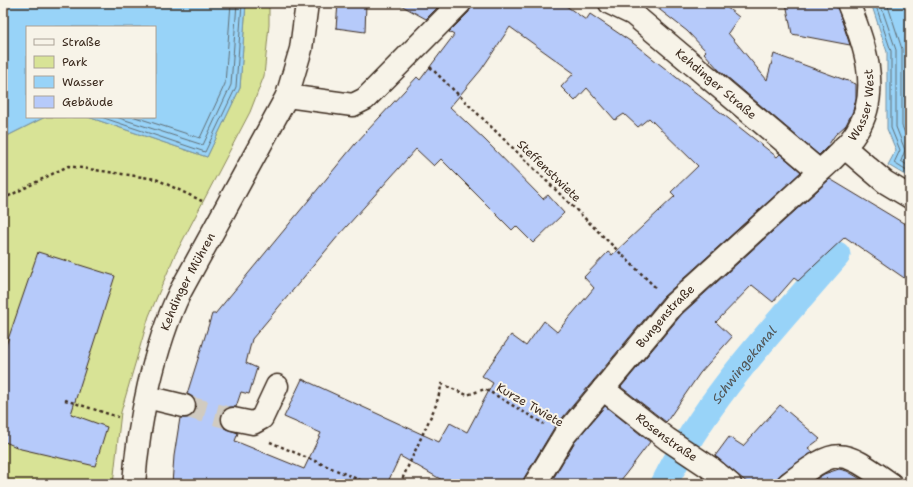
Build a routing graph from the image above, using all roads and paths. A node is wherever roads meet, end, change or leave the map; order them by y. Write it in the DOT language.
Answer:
graph roads {
  1 [pos="307,3"];
  2 [pos="460,3"];
  3 [pos="610,3"];
  4 [pos="848,3"];
  5 [pos="413,51"];
  6 [pos="287,96"];
  7 [pos="844,148"];
  8 [pos="819,171"];
  9 [pos="910,197"];
  10 [pos="3,199"];
  11 [pos="224,212"];
  12 [pos="673,304"];
  13 [pos="276,386"];
  14 [pos="603,389"];
  15 [pos="148,397"];
  16 [pos="65,400"];
  17 [pos="184,406"];
  18 [pos="99,412"];
  19 [pos="243,421"];
  20 [pos="564,436"];
  21 [pos="134,484"];
  22 [pos="369,484"];
  23 [pos="400,484"];
  24 [pos="535,484"];
  25 [pos="730,484"];
  26 [pos="788,484"];
  27 [pos="891,484"];
  1 -- 6 [label="street, Kehdinger Mühren"];
  2 -- 5 [label="street"];
  3 -- 8 [label="street, Kehdinger Straße"];
  4 -- 7 [label="street, Wasser West"];
  5 -- 6 [label="street"];
  5 -- 12 [label="path, Steffenstwiete"];
  6 -- 11 [label="street, Kehdinger Mühren"];
  7 -- 8 [label="street, Wasser West"];
  7 -- 9 [label="street"];
  8 -- 12 [label="street, Bungenstraße"];
  10 -- 11 [label="path"];
  11 -- 15 [label="street, Kehdinger Mühren"];
  12 -- 14 [label="street, Bungenstraße"];
  13 -- 19 [label="street"];
  14 -- 20 [label="street, Bungenstraße"];
  14 -- 25 [label="street, Rosenstraße"];
  15 -- 17 [label="street"];
  15 -- 21 [label="street, Kehdinger Mühren"];
  16 -- 18 [label="path"];
  19 -- 22 [label="path"];
  20 -- 23 [label="path, Kurze Twiete"];
  20 -- 24 [label="street, Bungenstraße"];
  26 -- 27 [label="street"];
}
